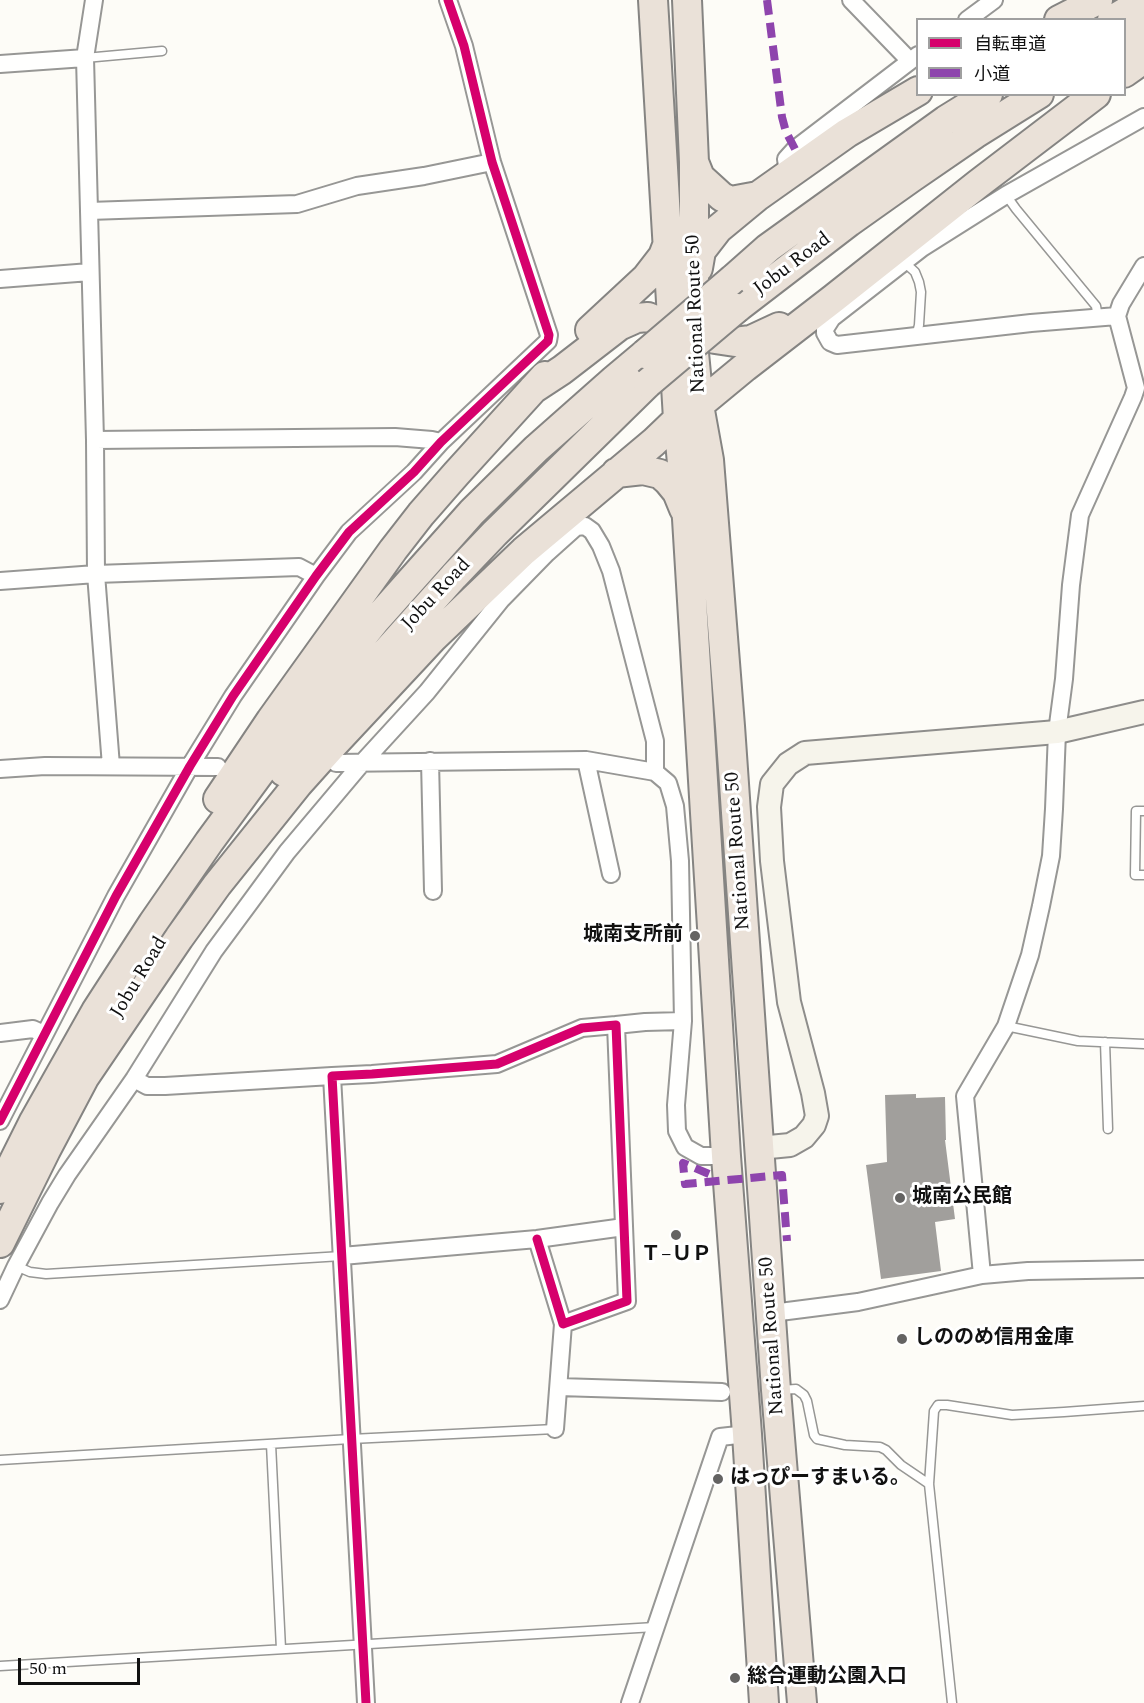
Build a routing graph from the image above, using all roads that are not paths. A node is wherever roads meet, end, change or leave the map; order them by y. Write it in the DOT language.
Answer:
graph roads {
  1 [pos="94,0"];
  2 [pos="448,0"];
  3 [pos="653,0"];
  4 [pos="687,0"];
  5 [pos="851,0"];
  6 [pos="994,0"];
  7 [pos="1098,0"];
  8 [pos="1144,1"];
  9 [pos="970,18"];
  10 [pos="1063,18"];
  11 [pos="1116,18"];
  12 [pos="1144,30"];
  13 [pos="1126,41"];
  14 [pos="162,51"];
  15 [pos="84,58"];
  16 [pos="914,58"];
  17 [pos="1144,59"];
  18 [pos="0,64"];
  19 [pos="1126,72"];
  20 [pos="916,92"];
  21 [pos="985,96"];
  22 [pos="1037,96"];
  23 [pos="1094,96"];
  24 [pos="1144,117"];
  25 [pos="492,162"];
  26 [pos="694,162"];
  27 [pos="792,171"];
  28 [pos="1006,195"];
  29 [pos="758,196"];
  30 [pos="89,211"];
  31 [pos="668,243"];
  32 [pos="898,257"];
  33 [pos="1144,266"];
  34 [pos="90,272"];
  35 [pos="0,279"];
  36 [pos="694,288"];
  37 [pos="833,299"];
  38 [pos="1117,316"];
  39 [pos="1098,318"];
  40 [pos="683,329"];
  41 [pos="916,337"];
  42 [pos="533,389"];
  43 [pos="1140,392"];
  44 [pos="689,412"];
  45 [pos="95,440"];
  46 [pos="441,442"];
  47 [pos="615,474"];
  48 [pos="687,519"];
  49 [pos="96,574"];
  50 [pos="316,576"];
  51 [pos="0,581"];
  52 [pos="1144,712"];
  53 [pos="1057,732"];
  54 [pos="586,760"];
  55 [pos="429,761"];
  56 [pos="336,763"];
  57 [pos="362,763"];
  58 [pos="111,766"];
  59 [pos="190,766"];
  60 [pos="218,766"];
  61 [pos="0,769"];
  62 [pos="655,772"];
  63 [pos="1144,811"];
  64 [pos="611,874"];
  65 [pos="1144,875"];
  66 [pos="433,891"];
  67 [pos="96,1011"];
  68 [pos="683,1021"];
  69 [pos="616,1026"];
  70 [pos="1006,1026"];
  71 [pos="0,1033"];
  72 [pos="44,1034"];
  73 [pos="1105,1042"];
  74 [pos="1144,1044"];
  75 [pos="332,1076"];
  76 [pos="84,1078"];
  77 [pos="134,1079"];
  78 [pos="0,1121"];
  79 [pos="1108,1129"];
  80 [pos="759,1148"];
  81 [pos="726,1156"];
  82 [pos="0,1189"];
  83 [pos="624,1227"];
  84 [pos="537,1239"];
  85 [pos="0,1243"];
  86 [pos="342,1256"];
  87 [pos="16,1266"];
  88 [pos="1144,1269"];
  89 [pos="982,1275"];
  90 [pos="0,1300"];
  91 [pos="772,1313"];
  92 [pos="563,1324"];
  93 [pos="559,1388"];
  94 [pos="776,1390"];
  95 [pos="722,1392"];
  96 [pos="1144,1406"];
  97 [pos="555,1429"];
  98 [pos="747,1434"];
  99 [pos="351,1439"];
  100 [pos="271,1444"];
  101 [pos="0,1460"];
  102 [pos="929,1484"];
  103 [pos="655,1627"];
  104 [pos="362,1644"];
  105 [pos="281,1649"];
  106 [pos="0,1666"];
  107 [pos="366,1703"];
  108 [pos="630,1703"];
  109 [pos="764,1703"];
  110 [pos="802,1703"];
  111 [pos="952,1703"];
  1 -- 15 [label="street"];
  2 -- 25 [label="street"];
  3 -- 31 [label="highway, National Route 50"];
  4 -- 26 [label="highway, National Route 50"];
  5 -- 16 [label="street"];
  6 -- 9 [label="street"];
  7 -- 10 [label="highway"];
  8 -- 11 [label="highway"];
  12 -- 13 [label="highway"];
  14 -- 15 [label="lane"];
  15 -- 18 [label="street"];
  15 -- 30 [label="street"];
  16 -- 27 [label="street"];
  17 -- 19 [label="highway"];
  20 -- 27 [label="highway"];
  21 -- 67 [label="highway, Jobu Road, bridge"];
  22 -- 76 [label="highway, Jobu Road, bridge"];
  23 -- 32 [label="highway"];
  24 -- 28 [label="street"];
  25 -- 30 [label="street"];
  25 -- 46 [label="street"];
  26 -- 29 [label="highway"];
  26 -- 36 [label="highway, National Route 50"];
  27 -- 29 [label="highway"];
  28 -- 32 [label="street"];
  28 -- 39 [label="lane"];
  29 -- 36 [label="highway"];
  30 -- 34 [label="street"];
  31 -- 40 [label="highway, National Route 50"];
  31 -- 42 [label="highway"];
  32 -- 37 [label="highway"];
  32 -- 41 [label="lane"];
  32 -- 41 [label="street"];
  33 -- 38 [label="street"];
  34 -- 35 [label="street"];
  34 -- 45 [label="street"];
  36 -- 40 [label="highway, National Route 50"];
  37 -- 40 [label="highway"];
  37 -- 44 [label="highway"];
  38 -- 39 [label="street"];
  38 -- 43 [label="street"];
  39 -- 41 [label="street"];
  40 -- 42 [label="highway"];
  40 -- 44 [label="highway, National Route 50"];
  42 -- 67 [label="highway"];
  43 -- 53 [label="street"];
  44 -- 47 [label="highway"];
  44 -- 48 [label="highway, National Route 50"];
  44 -- 80 [label="highway, National Route 50"];
  45 -- 46 [label="street"];
  45 -- 49 [label="street"];
  46 -- 50 [label="street"];
  47 -- 48 [label="highway"];
  47 -- 76 [label="highway"];
  48 -- 81 [label="highway, National Route 50"];
  49 -- 50 [label="street"];
  49 -- 51 [label="street"];
  49 -- 58 [label="street"];
  50 -- 59 [label="street"];
  52 -- 53 [label="street"];
  53 -- 70 [label="street"];
  53 -- 80 [label="street"];
  54 -- 55 [label="street"];
  54 -- 62 [label="street"];
  54 -- 64 [label="street"];
  55 -- 57 [label="street"];
  55 -- 66 [label="street"];
  56 -- 57 [label="street"];
  57 -- 62 [label="street"];
  57 -- 77 [label="street"];
  58 -- 59 [label="street"];
  58 -- 61 [label="street"];
  59 -- 60 [label="street"];
  59 -- 72 [label="street"];
  62 -- 68 [label="street"];
  63 -- 65 [label="lane"];
  67 -- 82 [label="highway, Jobu Road"];
  68 -- 69 [label="street"];
  68 -- 81 [label="street"];
  69 -- 75 [label="street"];
  69 -- 83 [label="street"];
  70 -- 73 [label="lane"];
  70 -- 89 [label="street"];
  71 -- 72 [label="street"];
  72 -- 78 [label="street"];
  73 -- 74 [label="lane"];
  73 -- 79 [label="lane"];
  75 -- 77 [label="street"];
  75 -- 86 [label="street"];
  76 -- 85 [label="highway, Jobu Road"];
  77 -- 87 [label="street"];
  80 -- 91 [label="highway, National Route 50"];
  81 -- 98 [label="highway, National Route 50"];
  83 -- 84 [label="street"];
  83 -- 92 [label="street"];
  84 -- 86 [label="street"];
  84 -- 92 [label="street"];
  86 -- 87 [label="lane"];
  86 -- 99 [label="street"];
  87 -- 90 [label="street"];
  88 -- 89 [label="street"];
  89 -- 91 [label="street"];
  91 -- 94 [label="highway, National Route 50"];
  92 -- 93 [label="street"];
  93 -- 95 [label="street"];
  93 -- 97 [label="street"];
  94 -- 102 [label="lane"];
  94 -- 110 [label="highway, National Route 50"];
  96 -- 102 [label="lane"];
  97 -- 99 [label="lane"];
  98 -- 103 [label="street"];
  98 -- 109 [label="highway, National Route 50"];
  99 -- 100 [label="lane"];
  99 -- 104 [label="street"];
  100 -- 101 [label="lane"];
  100 -- 105 [label="lane"];
  102 -- 111 [label="lane"];
  103 -- 104 [label="lane"];
  103 -- 108 [label="street"];
  104 -- 105 [label="lane"];
  104 -- 107 [label="street"];
  105 -- 106 [label="lane"];
}
